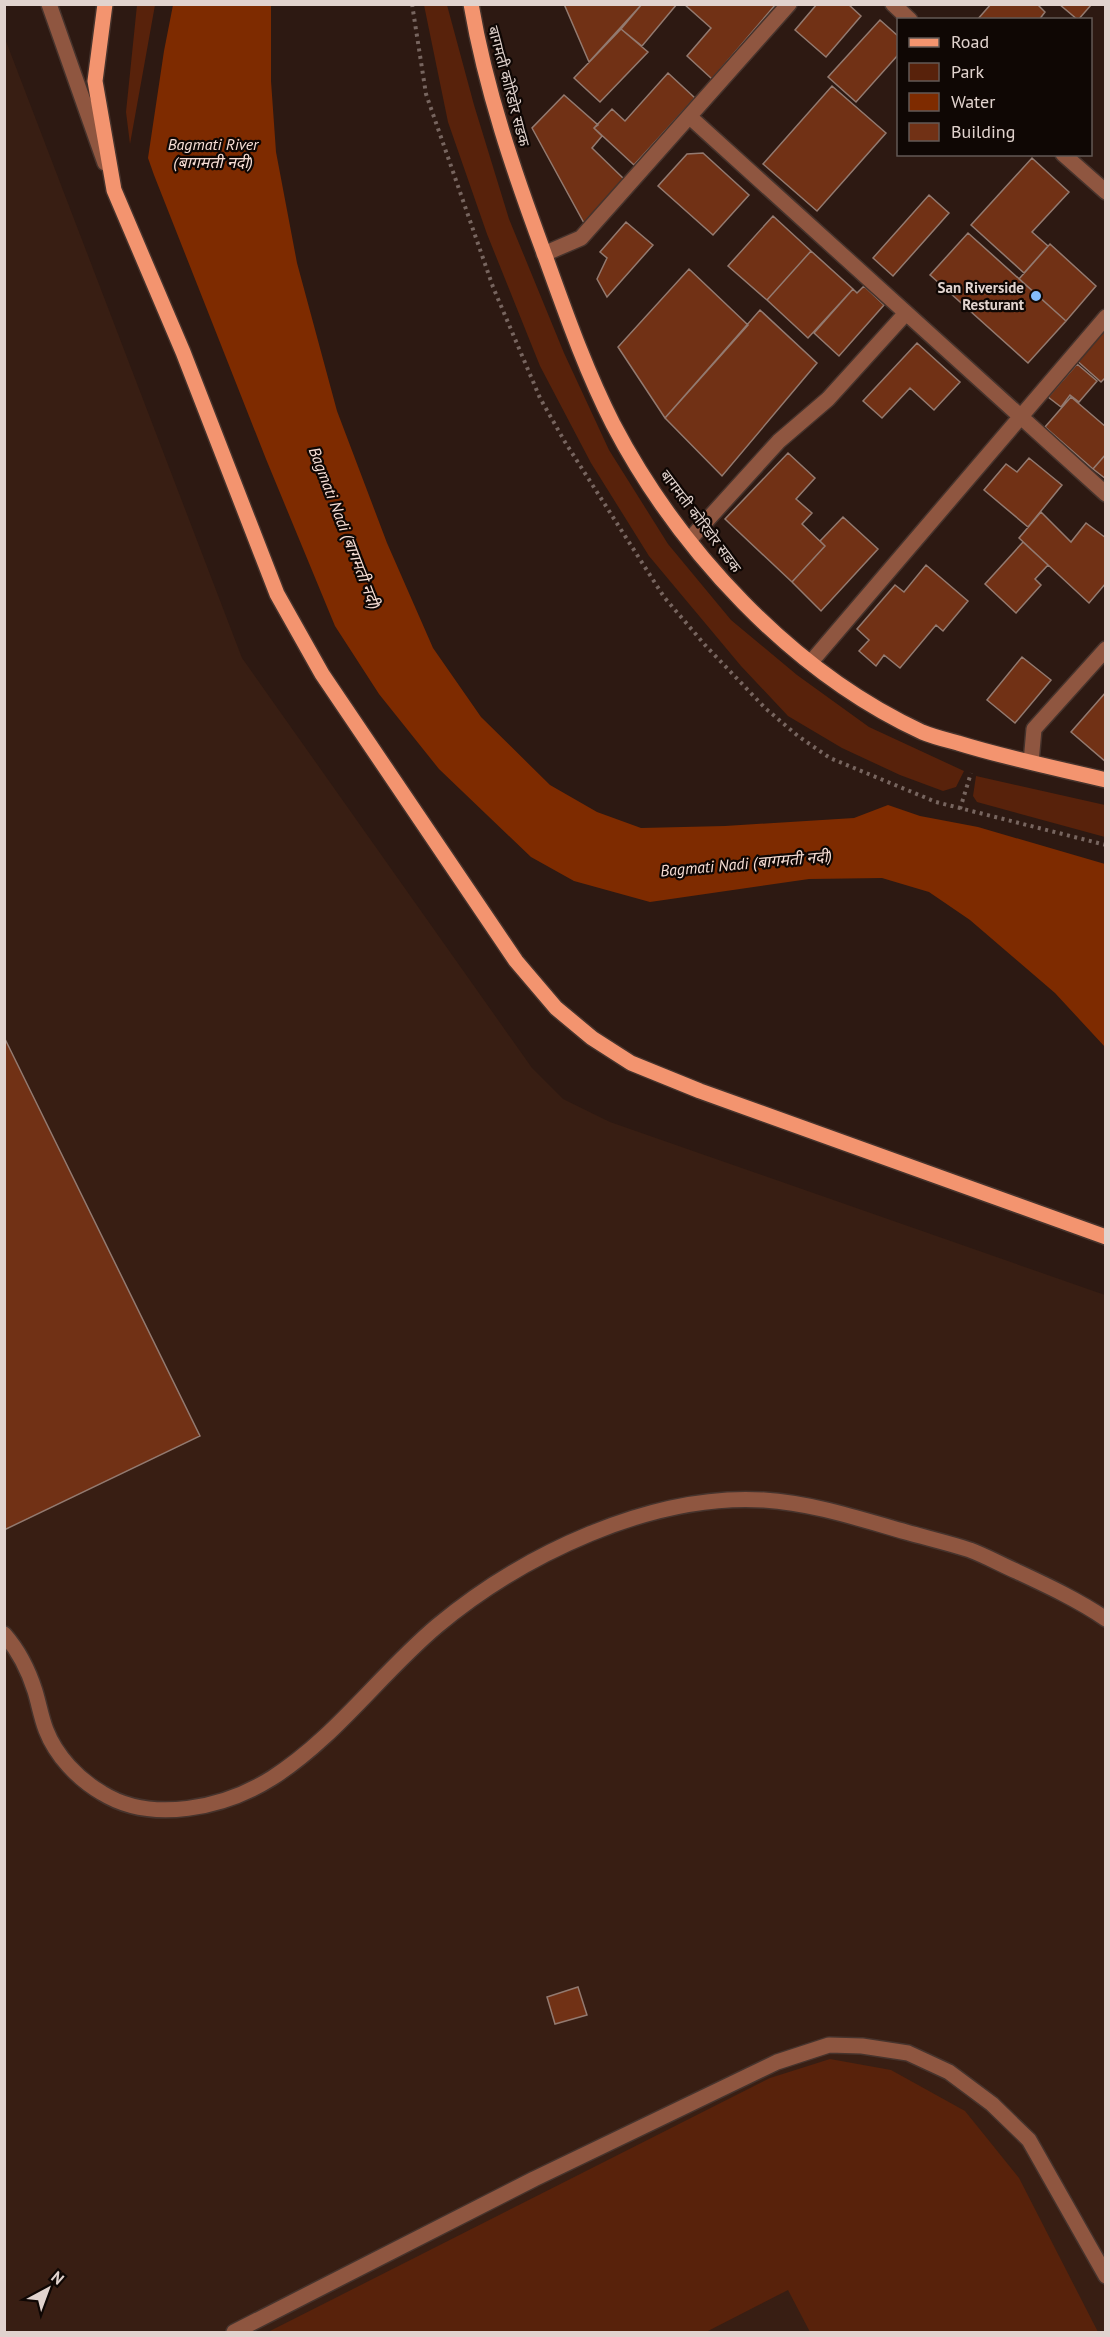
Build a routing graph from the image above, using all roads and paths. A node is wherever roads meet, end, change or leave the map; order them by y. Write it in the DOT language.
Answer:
graph roads {
  1 [pos="49,4"];
  2 [pos="105,4"];
  3 [pos="471,4"];
  4 [pos="789,4"];
  5 [pos="893,4"];
  6 [pos="908,18"];
  7 [pos="690,117"];
  8 [pos="1065,156"];
  9 [pos="114,190"];
  10 [pos="1106,192"];
  11 [pos="544,254"];
  12 [pos="906,313"];
  13 [pos="1106,317"];
  14 [pos="1020,416"];
  15 [pos="1106,494"];
  16 [pos="690,539"];
  17 [pos="1106,649"];
  18 [pos="811,662"];
  19 [pos="978,750"];
  20 [pos="1031,762"];
  21 [pos="1106,780"];
  22 [pos="960,809"];
  23 [pos="1106,1237"];
  24 [pos="1106,1619"];
  25 [pos="4,1634"];
  26 [pos="1106,2276"];
  27 [pos="234,2332"];
  1 -- 9 [label="street"];
  2 -- 9 [label="main road"];
  3 -- 11 [label="main road, बागमती कोरिडोर सडक"];
  4 -- 7 [label="street"];
  5 -- 6 [label="street"];
  7 -- 11 [label="street"];
  7 -- 12 [label="street"];
  8 -- 10 [label="street"];
  9 -- 23 [label="main road"];
  11 -- 16 [label="main road, बागमती कोरिडोर सडक"];
  12 -- 14 [label="street"];
  12 -- 16 [label="street"];
  13 -- 14 [label="street"];
  14 -- 15 [label="street"];
  14 -- 18 [label="street"];
  16 -- 18 [label="main road, बागमती कोरिडोर सडक"];
  17 -- 20 [label="street"];
  18 -- 19 [label="main road, बागमती कोरिडोर सडक"];
  19 -- 20 [label="main road, बागमती कोरिडोर सडक"];
  19 -- 22 [label="path"];
  20 -- 21 [label="main road, बागमती कोरिडोर सडक"];
  24 -- 25 [label="street"];
  26 -- 27 [label="street"];
}
